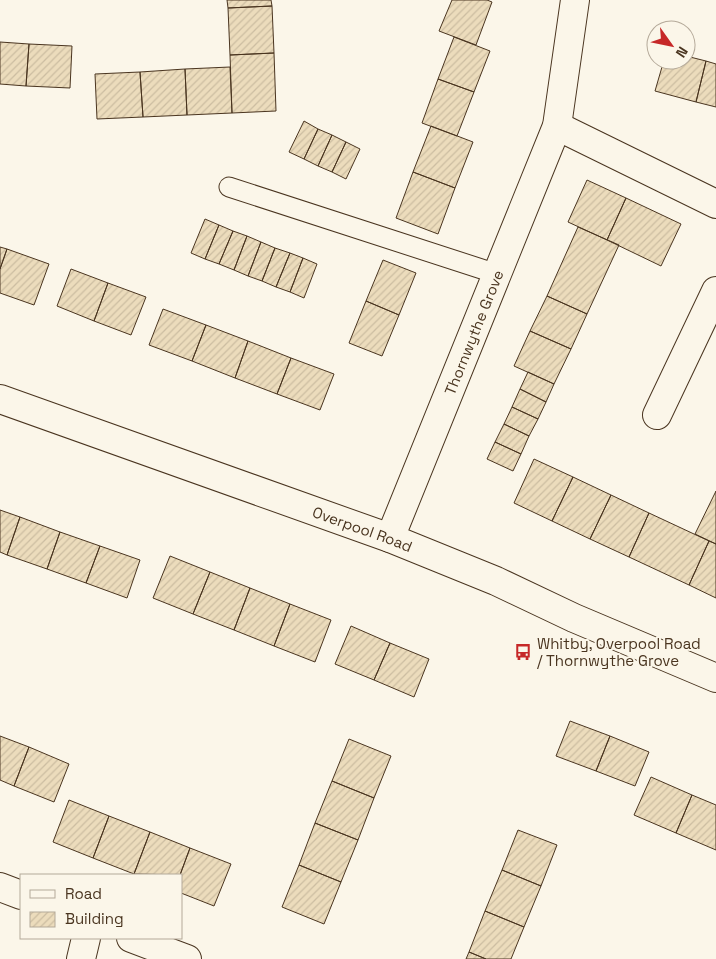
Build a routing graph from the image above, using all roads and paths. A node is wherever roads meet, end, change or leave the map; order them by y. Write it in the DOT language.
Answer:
graph roads {
  1 [pos="575,0"];
  2 [pos="557,126"];
  3 [pos="229,187"];
  4 [pos="716,204"];
  5 [pos="497,274"];
  6 [pos="716,291"];
  7 [pos="0,399"];
  8 [pos="657,415"];
  9 [pos="390,538"];
  10 [pos="716,678"];
  11 [pos="0,887"];
  12 [pos="20,895"];
  13 [pos="86,939"];
  14 [pos="134,939"];
  15 [pos="81,959"];
  16 [pos="187,959"];
  1 -- 2 [label="street, Thornwythe Grove"];
  2 -- 4 [label="street"];
  2 -- 5 [label="street, Thornwythe Grove"];
  3 -- 5 [label="lane"];
  5 -- 9 [label="street, Thornwythe Grove"];
  6 -- 8 [label="street"];
  7 -- 9 [label="street, Overpool Road"];
  9 -- 10 [label="street, Overpool Road"];
  11 -- 12 [label="street"];
  13 -- 15 [label="street"];
  14 -- 16 [label="street"];
}
